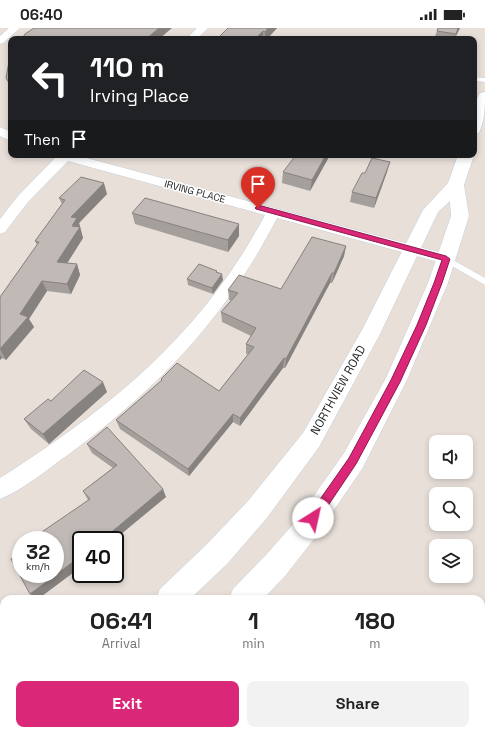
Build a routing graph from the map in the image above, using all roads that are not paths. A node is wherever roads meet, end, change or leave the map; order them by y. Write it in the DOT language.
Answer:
graph roads {
  1 [pos="15,28"];
  2 [pos="203,28"];
  3 [pos="194,36"];
  4 [pos="0,42"];
  5 [pos="485,96"];
  6 [pos="477,112"];
  7 [pos="61,158"];
  8 [pos="75,158"];
  9 [pos="465,158"];
  10 [pos="456,185"];
  11 [pos="273,212"];
  12 [pos="0,229"];
  13 [pos="413,249"];
  14 [pos="446,259"];
  15 [pos="485,282"];
  16 [pos="0,489"];
  17 [pos="275,566"];
  18 [pos="174,595"];
  19 [pos="247,595"];
  20 [pos="263,595"];
  1 -- 4 [label="street"];
  2 -- 3 [label="street"];
  5 -- 6 [label="street"];
  7 -- 12 [label="street"];
  8 -- 11 [label="street, IRVING PLACE"];
  9 -- 10 [label="street, NORTHVIEW ROAD"];
  10 -- 13 [label="street, NORTHVIEW ROAD"];
  10 -- 14 [label="street"];
  11 -- 13 [label="street, IRVING PLACE"];
  11 -- 16 [label="street"];
  13 -- 14 [label="street, IRVING PLACE"];
  13 -- 18 [label="street, NORTHVIEW ROAD"];
  14 -- 15 [label="lane"];
  14 -- 17 [label="street"];
  17 -- 19 [label="street"];
  17 -- 20 [label="street"];
}
